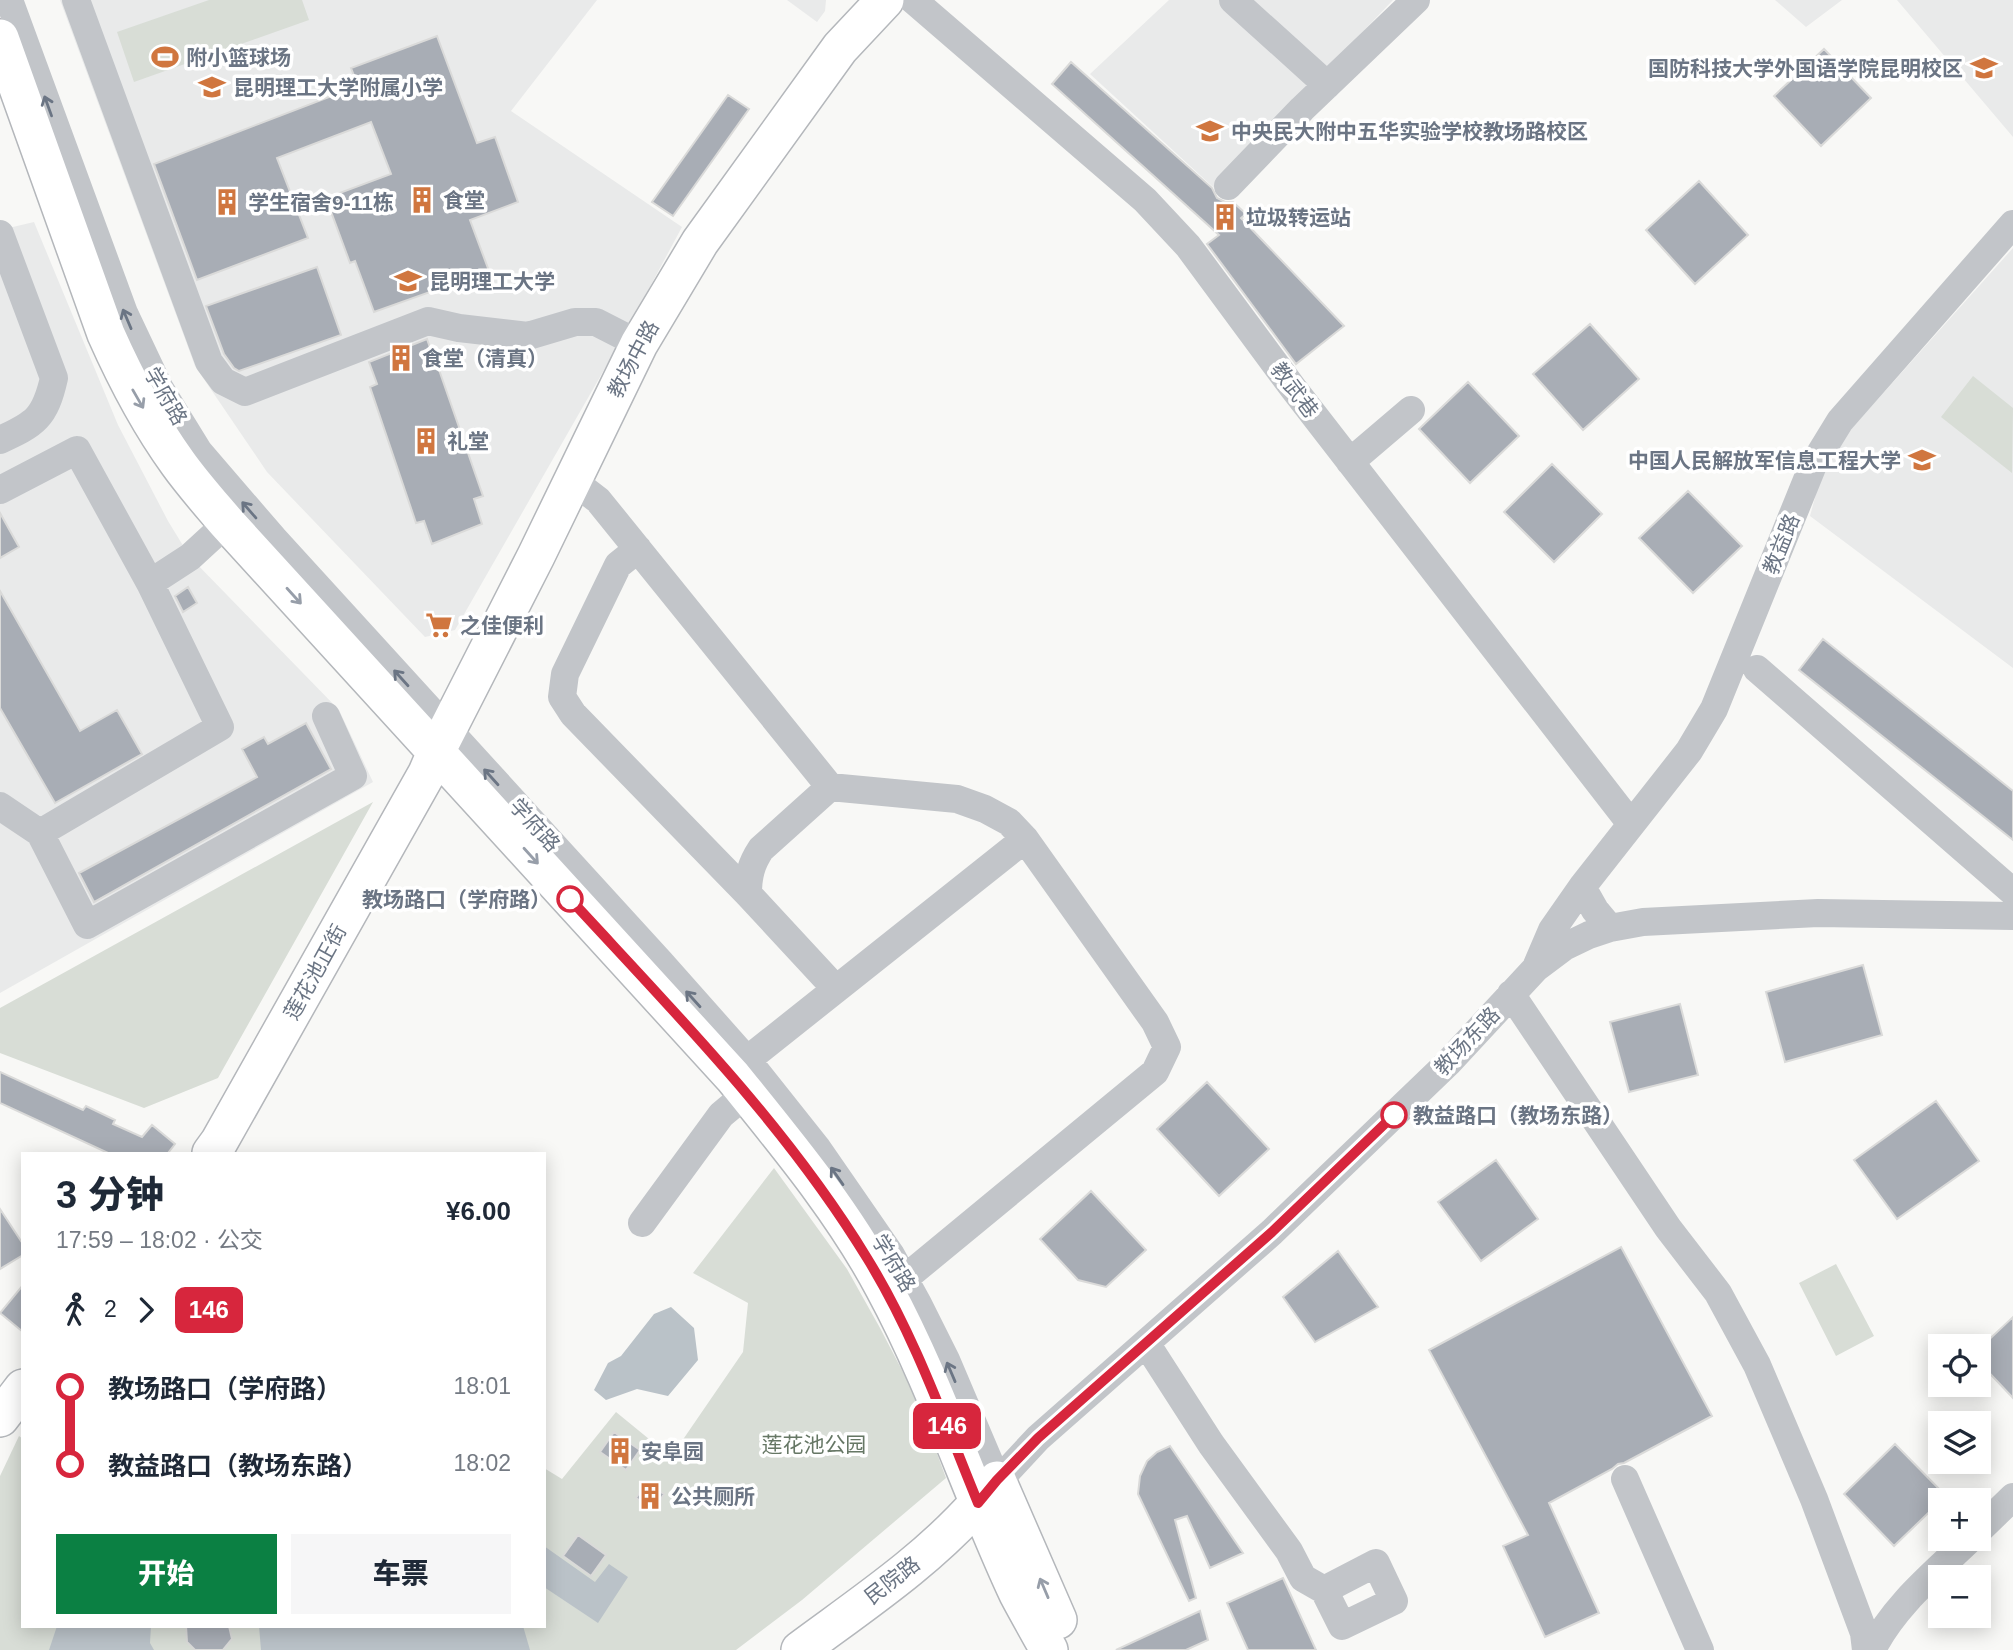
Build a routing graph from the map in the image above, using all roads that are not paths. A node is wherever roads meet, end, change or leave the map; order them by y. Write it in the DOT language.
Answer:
graph roads {
  1 [pos="9,0"];
  2 [pos="76,0"];
  3 [pos="885,0"];
  4 [pos="913,0"];
  5 [pos="1233,0"];
  6 [pos="1416,0"];
  7 [pos="0,38"];
  8 [pos="1327,85"];
  9 [pos="1228,186"];
  10 [pos="2013,224"];
  11 [pos="0,234"];
  12 [pos="632,340"];
  13 [pos="1411,410"];
  14 [pos="0,440"];
  15 [pos="1350,462"];
  16 [pos="572,480"];
  17 [pos="0,490"];
  18 [pos="227,523"];
  19 [pos="638,549"];
  20 [pos="150,583"];
  21 [pos="1757,669"];
  22 [pos="326,716"];
  23 [pos="442,740"];
  24 [pos="830,787"];
  25 [pos="0,806"];
  26 [pos="1631,824"];
  27 [pos="40,833"];
  28 [pos="1025,839"];
  29 [pos="1583,887"];
  30 [pos="2013,892"];
  31 [pos="748,894"];
  32 [pos="2013,916"];
  33 [pos="1610,928"];
  34 [pos="1536,968"];
  35 [pos="836,989"];
  36 [pos="1511,995"];
  37 [pos="747,1077"];
  38 [pos="212,1152"];
  39 [pos="642,1223"];
  40 [pos="904,1279"];
  41 [pos="1146,1343"];
  42 [pos="21,1391"];
  43 [pos="0,1418"];
  44 [pos="1625,1479"];
  45 [pos="988,1491"];
  46 [pos="2013,1497"];
  47 [pos="1991,1518"];
  48 [pos="1958,1551"];
  49 [pos="1324,1590"];
  50 [pos="800,1650"];
  51 [pos="1049,1650"];
  52 [pos="1071,1650"];
  53 [pos="1700,1650"];
  54 [pos="1866,1650"];
  55 [pos="1872,1650"];
  23 -- 1 [label="street, 学府路, one-way"];
  2 -- 12 [label="street"];
  3 -- 12 [label="main road, 教场中路"];
  4 -- 15 [label="street, 教武巷"];
  5 -- 8 [label="street"];
  6 -- 8 [label="street"];
  7 -- 18 [label="main road, 学府路, one-way"];
  8 -- 9 [label="street"];
  10 -- 26 [label="street, 教益路"];
  11 -- 14 [label="street"];
  12 -- 16 [label="main road, 教场中路"];
  13 -- 15 [label="street"];
  15 -- 26 [label="street, 教武巷"];
  16 -- 19 [label="street"];
  16 -- 23 [label="main road, 教场中路"];
  17 -- 20 [label="street"];
  18 -- 20 [label="street"];
  18 -- 23 [label="main road, 学府路, one-way"];
  19 -- 24 [label="street"];
  19 -- 31 [label="street"];
  20 -- 27 [label="street"];
  21 -- 30 [label="street"];
  22 -- 27 [label="street"];
  23 -- 37 [label="main road, 学府路"];
  23 -- 38 [label="main road, 莲花池正街"];
  24 -- 28 [label="street"];
  24 -- 31 [label="street"];
  25 -- 27 [label="street"];
  26 -- 29 [label="street, 教益路"];
  28 -- 35 [label="street"];
  28 -- 40 [label="street"];
  29 -- 33 [label="street"];
  29 -- 34 [label="street, 教益路"];
  31 -- 35 [label="street"];
  32 -- 33 [label="street, 教场东路"];
  33 -- 34 [label="street, 教场东路"];
  34 -- 36 [label="street, 教场东路"];
  35 -- 37 [label="street"];
  36 -- 41 [label="street, 教场东路"];
  36 -- 54 [label="street"];
  37 -- 39 [label="street"];
  40 -- 37 [label="street, 学府路, one-way"];
  37 -- 45 [label="main road, 学府路"];
  45 -- 40 [label="street, 学府路, one-way"];
  41 -- 45 [label="street, 教场东路"];
  41 -- 49 [label="street"];
  42 -- 43 [label="main road"];
  44 -- 53 [label="street"];
  45 -- 50 [label="main road, 民院路"];
  45 -- 51 [label="main road, 学府路"];
  52 -- 45 [label="main road, 学府路, one-way"];
  46 -- 47 [label="street"];
  48 -- 55 [label="street"];
}
